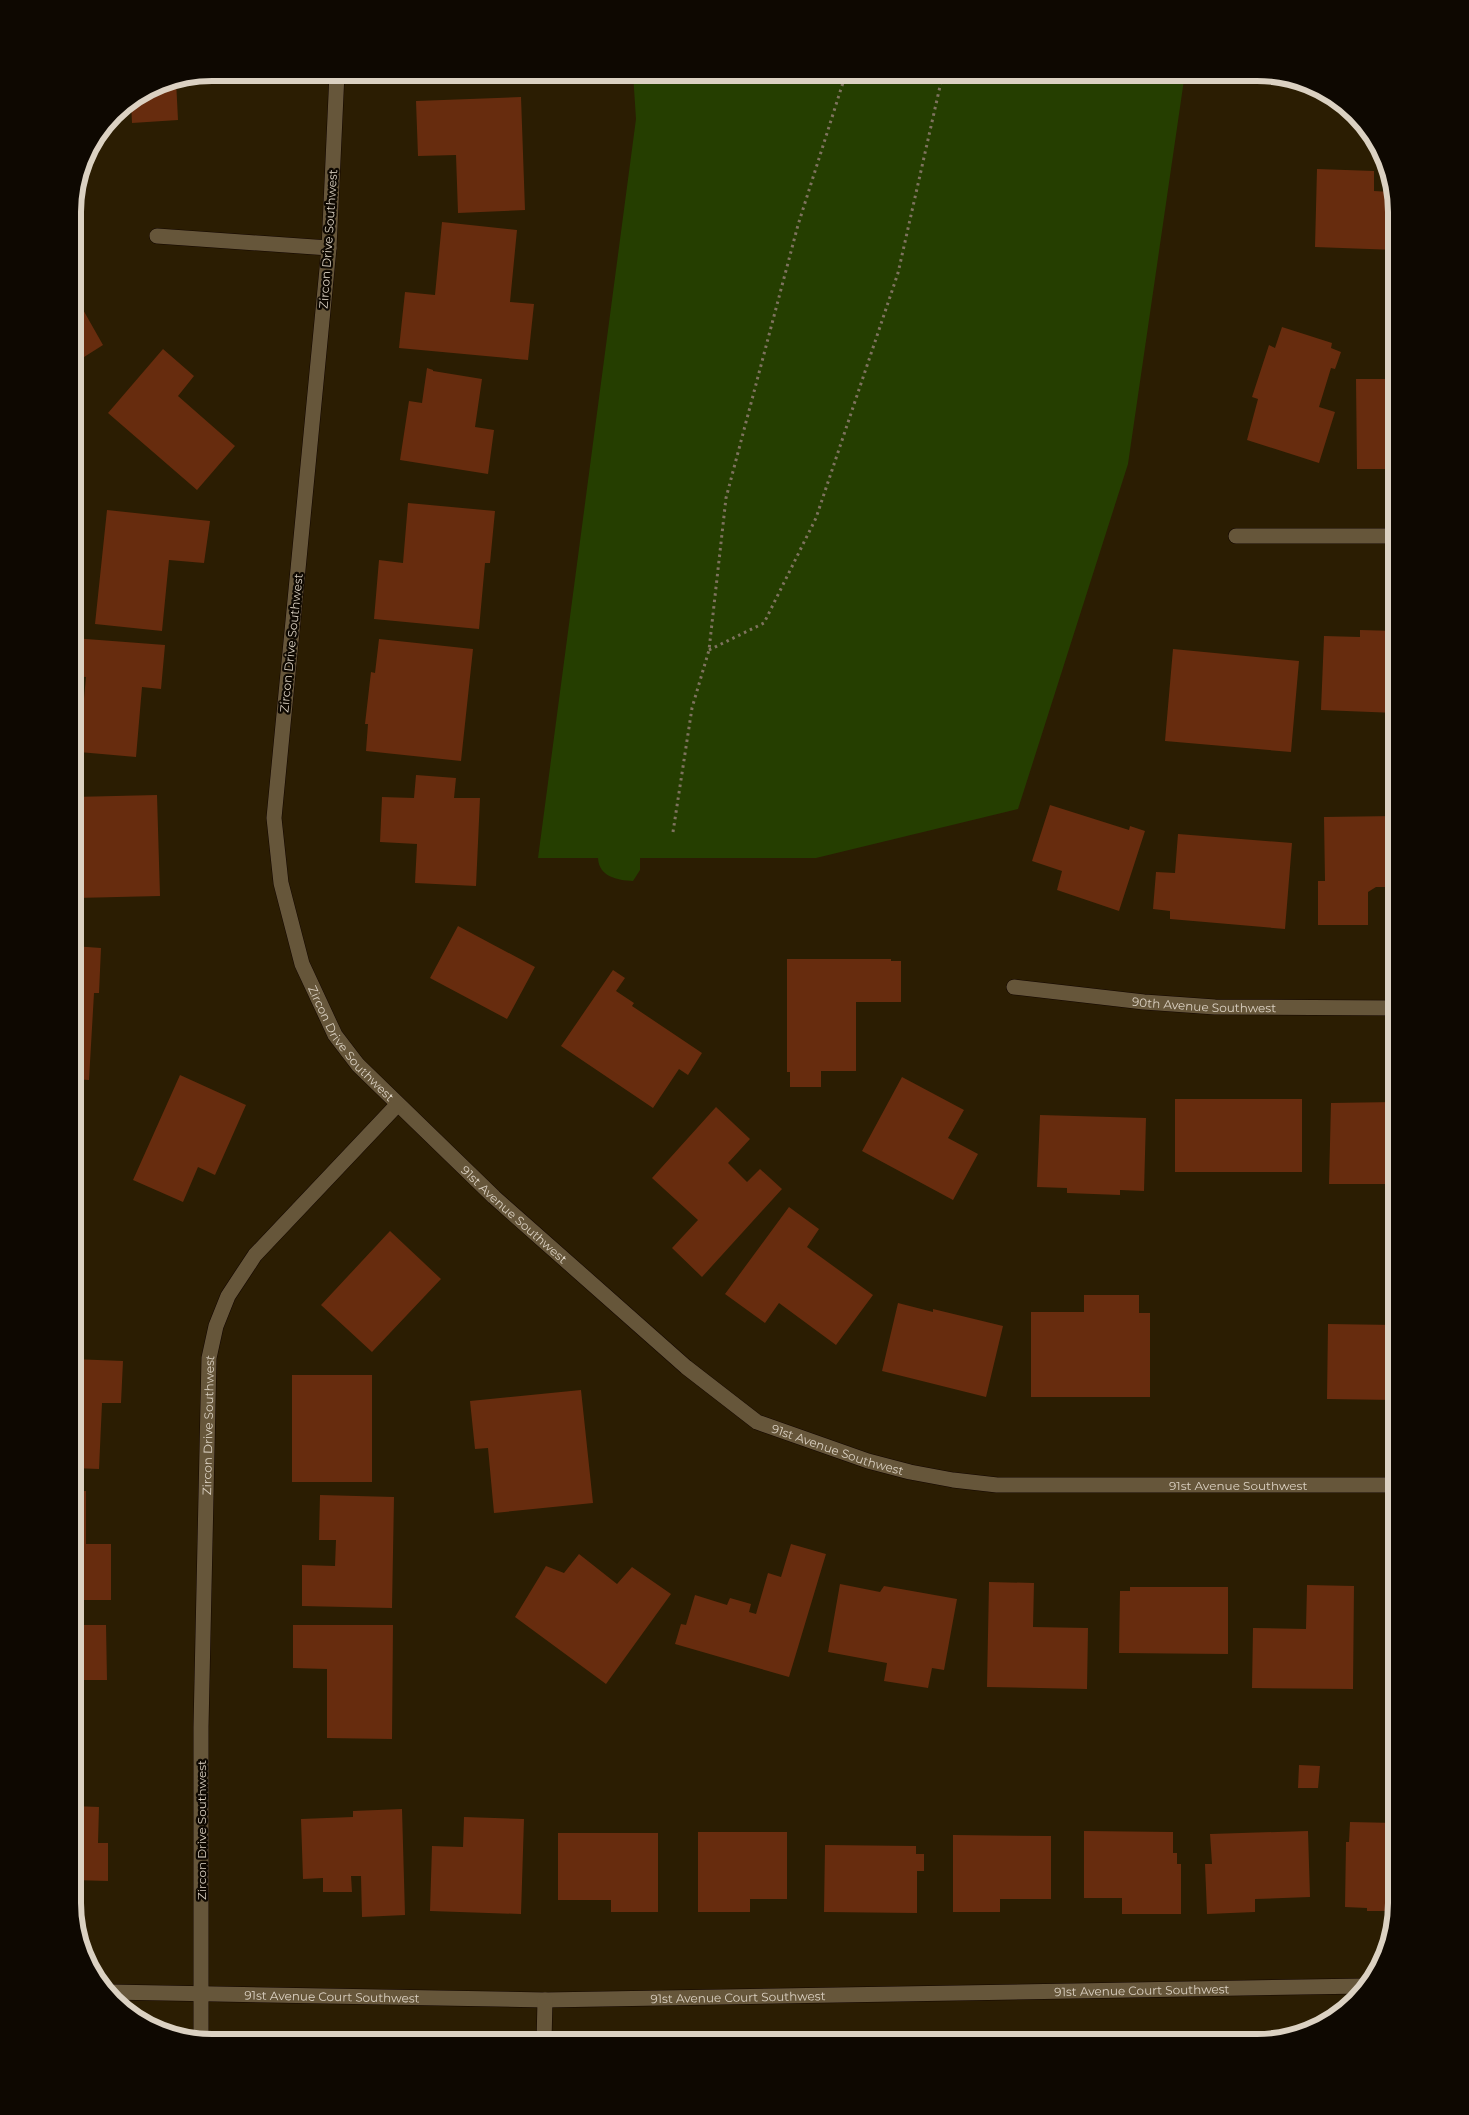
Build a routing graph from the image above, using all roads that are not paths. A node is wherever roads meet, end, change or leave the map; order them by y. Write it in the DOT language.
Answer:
graph roads {
  1 [pos="336,81"];
  2 [pos="157,236"];
  3 [pos="329,248"];
  4 [pos="1236,536"];
  5 [pos="1388,536"];
  6 [pos="1014,987"];
  7 [pos="1388,1008"];
  8 [pos="397,1105"];
  9 [pos="1388,1485"];
  10 [pos="1358,1986"];
  11 [pos="117,1992"];
  12 [pos="201,1994"];
  13 [pos="545,2000"];
  14 [pos="201,2033"];
  15 [pos="544,2033"];
  1 -- 3 [label="street, Zircon Drive Southwest"];
  2 -- 3 [label="street"];
  3 -- 8 [label="street, Zircon Drive Southwest"];
  4 -- 5 [label="street"];
  6 -- 7 [label="street, 90th Avenue Southwest"];
  8 -- 9 [label="street, 91st Avenue Southwest"];
  8 -- 12 [label="street, Zircon Drive Southwest"];
  10 -- 13 [label="street, 91st Avenue Court Southwest"];
  11 -- 12 [label="street, 91st Avenue Court Southwest"];
  12 -- 13 [label="street, 91st Avenue Court Southwest"];
  12 -- 14 [label="street, Zircon Drive Southwest"];
  13 -- 15 [label="street"];
}
